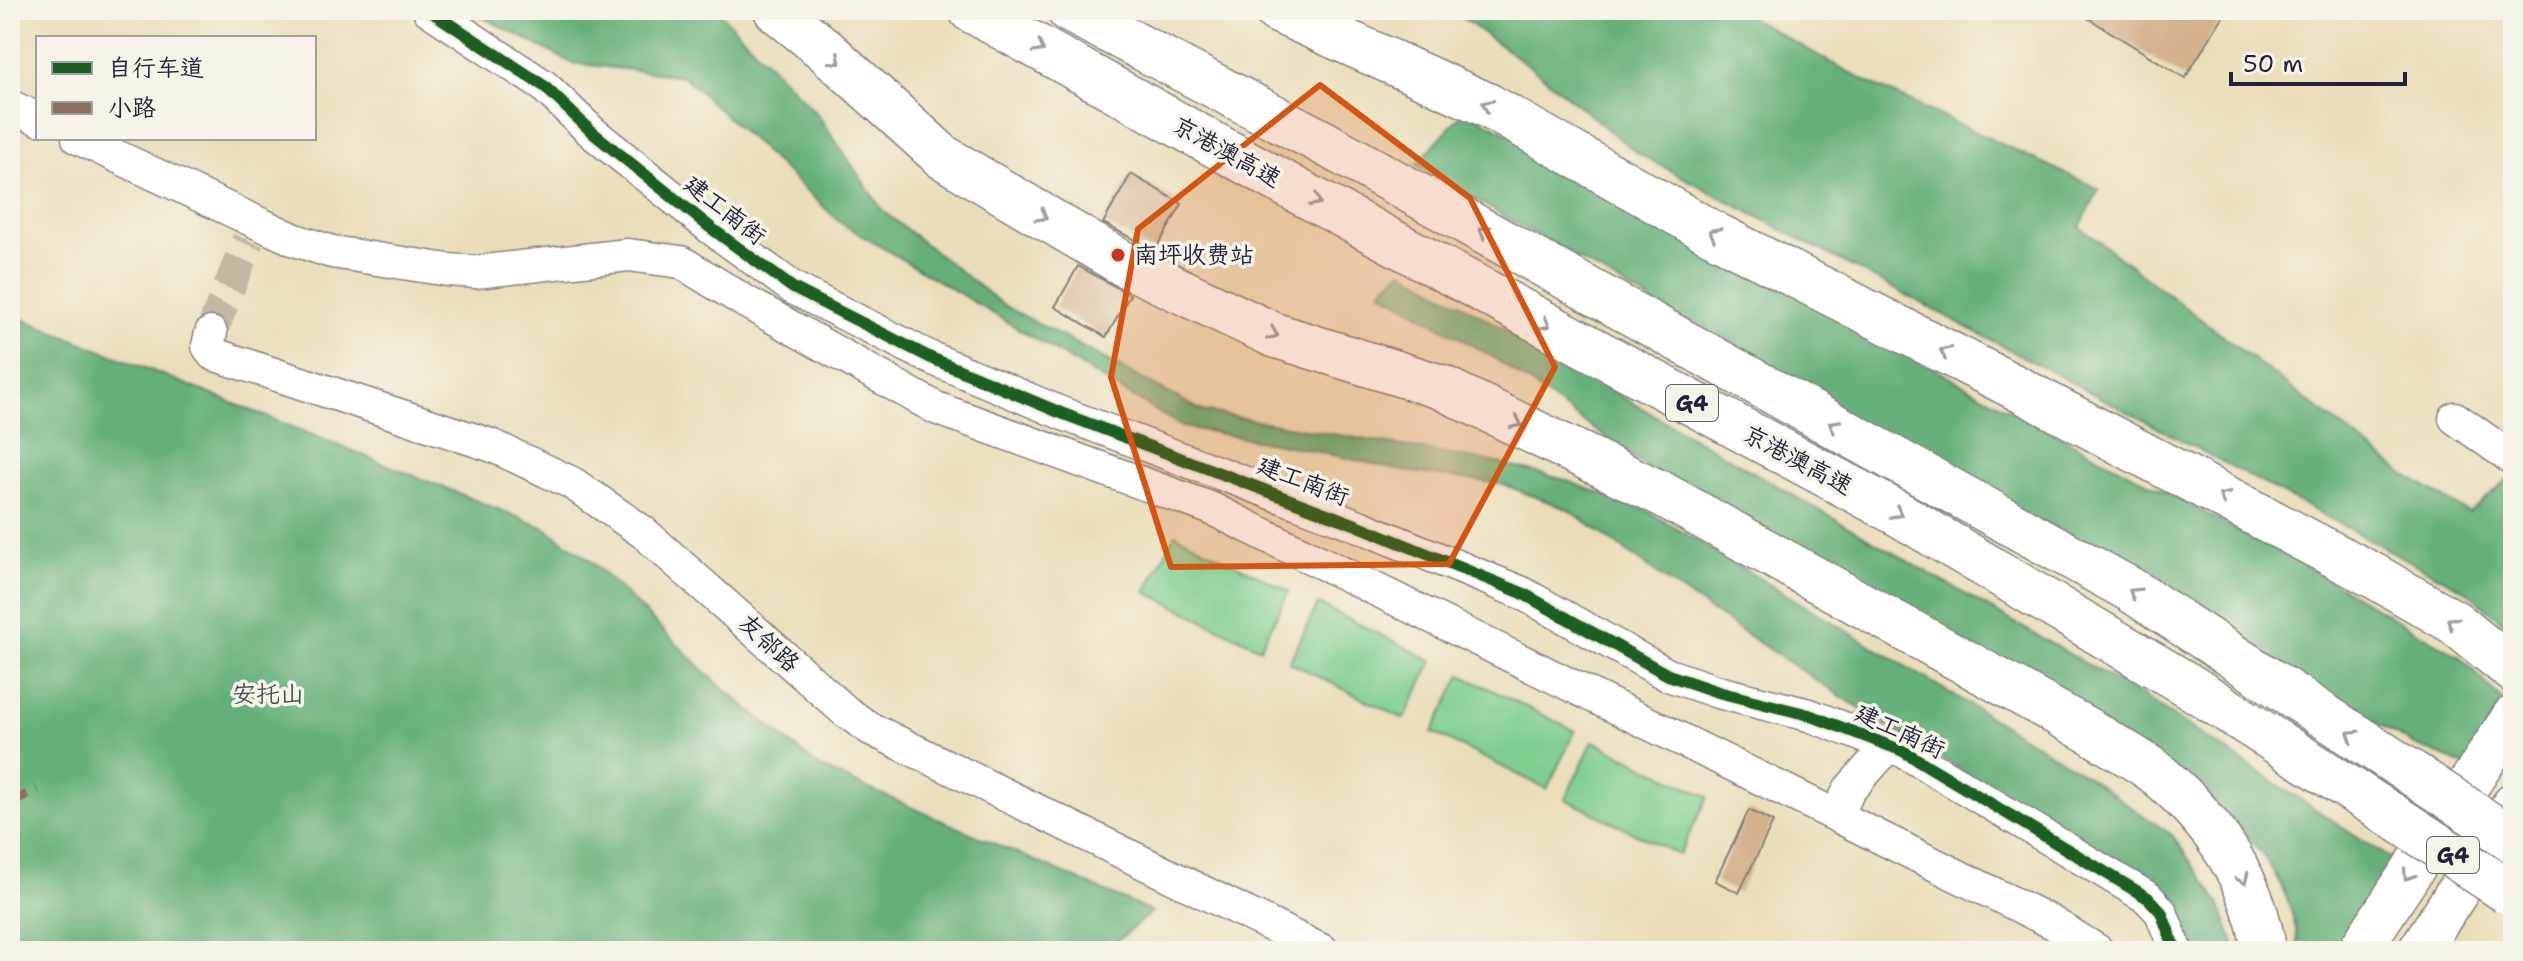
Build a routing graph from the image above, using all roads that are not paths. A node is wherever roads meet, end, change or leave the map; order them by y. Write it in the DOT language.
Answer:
graph roads {
  1 [pos="429,10"];
  2 [pos="776,10"];
  3 [pos="971,10"];
  4 [pos="1069,10"];
  5 [pos="1276,10"];
  6 [pos="10,106"];
  7 [pos="36,118"];
  8 [pos="82,140"];
  9 [pos="212,344"];
  10 [pos="2455,418"];
  11 [pos="2513,459"];
  12 [pos="2513,670"];
  13 [pos="2513,717"];
  14 [pos="1889,745"];
  15 [pos="2513,805"];
  16 [pos="1837,816"];
  17 [pos="2513,840"];
  18 [pos="2510,893"];
  19 [pos="1323,951"];
  20 [pos="2098,951"];
  21 [pos="2176,951"];
  22 [pos="2264,951"];
  23 [pos="2359,951"];
  24 [pos="2419,951"];
  1 -- 14 [label="street, 建工南街"];
  2 -- 22 [label="highway, one-way"];
  3 -- 18 [label="highway, 京港澳高速 / G4, one-way, bridge"];
  17 -- 4 [label="highway, 京港澳高速 / G4, one-way, bridge"];
  12 -- 5 [label="highway, one-way"];
  6 -- 7 [label="street"];
  8 -- 16 [label="street"];
  9 -- 19 [label="street, 友邻路"];
  10 -- 11 [label="street"];
  13 -- 23 [label="main road, one-way"];
  14 -- 16 [label="street"];
  14 -- 21 [label="street, 建工南街"];
  15 -- 24 [label="main road"];
  16 -- 20 [label="street"];
}
